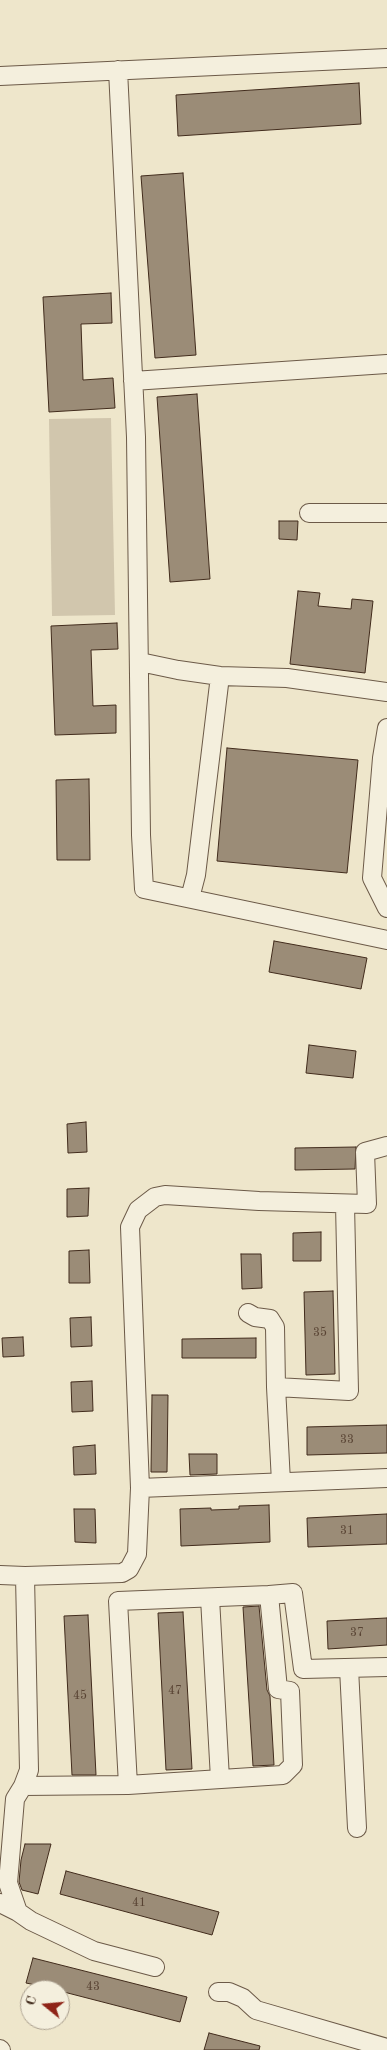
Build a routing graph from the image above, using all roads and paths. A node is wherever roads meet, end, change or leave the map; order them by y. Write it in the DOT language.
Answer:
graph roads {
  1 [pos="387,58"];
  2 [pos="118,70"];
  3 [pos="0,76"];
  4 [pos="387,364"];
  5 [pos="133,381"];
  6 [pos="310,513"];
  7 [pos="387,513"];
  8 [pos="140,662"];
  9 [pos="220,676"];
  10 [pos="387,692"];
  11 [pos="387,728"];
  12 [pos="190,898"];
  13 [pos="387,908"];
  14 [pos="387,940"];
  15 [pos="387,1146"];
  16 [pos="346,1204"];
  17 [pos="248,1313"];
  18 [pos="276,1387"];
  19 [pos="387,1478"];
  20 [pos="281,1482"];
  21 [pos="140,1488"];
  22 [pos="0,1575"];
  23 [pos="25,1576"];
  24 [pos="269,1595"];
  25 [pos="210,1598"];
  26 [pos="387,1667"];
  27 [pos="350,1668"];
  28 [pos="220,1778"];
  29 [pos="128,1785"];
  30 [pos="23,1786"];
  31 [pos="357,1828"];
  32 [pos="0,1904"];
  33 [pos="18,1912"];
  34 [pos="155,1966"];
  35 [pos="218,1992"];
  36 [pos="387,2048"];
  1 -- 2 [label="street"];
  2 -- 3 [label="street"];
  2 -- 5 [label="street"];
  4 -- 5 [label="street"];
  5 -- 8 [label="street"];
  6 -- 7 [label="street"];
  8 -- 9 [label="street"];
  8 -- 12 [label="street"];
  9 -- 10 [label="street"];
  9 -- 12 [label="street"];
  11 -- 13 [label="street"];
  12 -- 14 [label="street"];
  15 -- 16 [label="street"];
  16 -- 18 [label="street"];
  16 -- 21 [label="street"];
  17 -- 18 [label="street"];
  18 -- 20 [label="street"];
  19 -- 20 [label="street"];
  20 -- 21 [label="street"];
  21 -- 23 [label="street"];
  22 -- 23 [label="street"];
  23 -- 30 [label="street"];
  24 -- 25 [label="street"];
  24 -- 27 [label="street"];
  24 -- 28 [label="street"];
  25 -- 28 [label="street"];
  25 -- 29 [label="street"];
  26 -- 27 [label="street"];
  27 -- 31 [label="street"];
  28 -- 29 [label="street"];
  29 -- 30 [label="street"];
  30 -- 33 [label="street"];
  32 -- 33 [label="street"];
  33 -- 34 [label="street"];
  35 -- 36 [label="street"];
}
